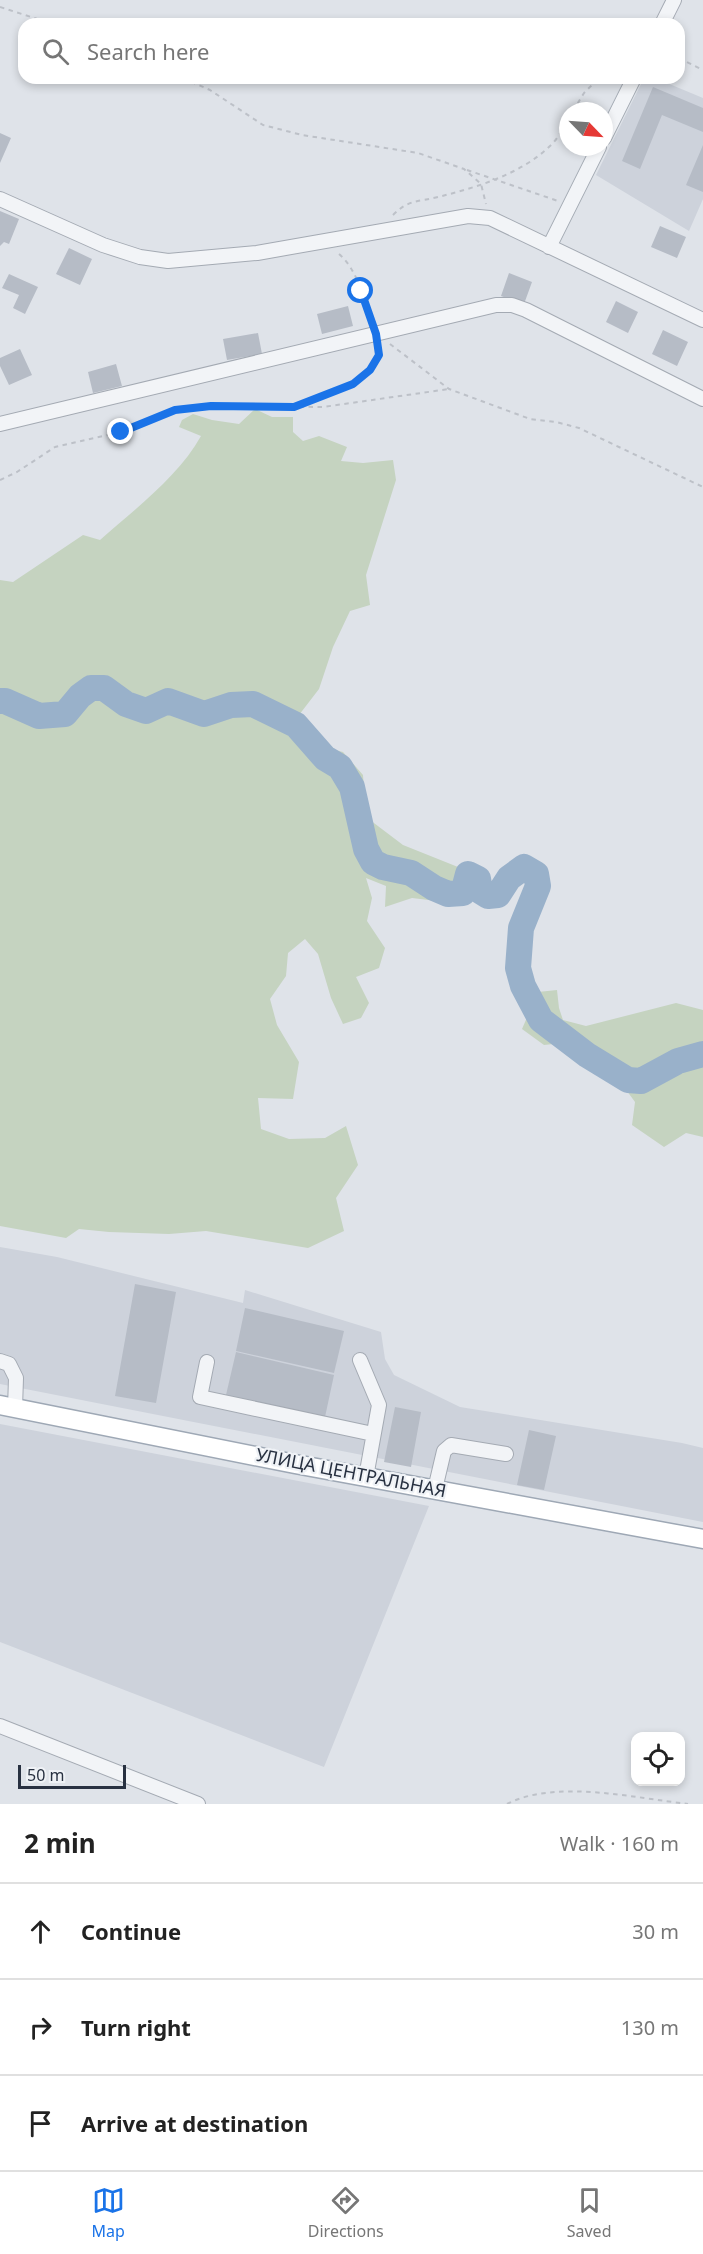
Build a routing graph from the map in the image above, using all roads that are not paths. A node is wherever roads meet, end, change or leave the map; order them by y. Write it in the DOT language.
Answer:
graph roads {
  1 [pos="674,0"];
  2 [pos="665,18"];
  3 [pos="631,84"];
  4 [pos="613,120"];
  5 [pos="594,156"];
  6 [pos="0,198"];
  7 [pos="549,247"];
  8 [pos="703,321"];
  9 [pos="703,399"];
  10 [pos="0,424"];
  11 [pos="360,1360"];
  12 [pos="0,1361"];
  13 [pos="207,1362"];
  14 [pos="7,1407"];
  15 [pos="374,1434"];
  16 [pos="506,1454"];
  17 [pos="366,1477"];
  18 [pos="435,1489"];
  19 [pos="703,1539"];
  20 [pos="0,1726"];
  21 [pos="198,1804"];
  1 -- 2 [label="street"];
  3 -- 4 [label="street"];
  5 -- 7 [label="street"];
  6 -- 7 [label="street"];
  7 -- 8 [label="street"];
  9 -- 10 [label="street"];
  11 -- 15 [label="street"];
  12 -- 14 [label="street"];
  13 -- 15 [label="street"];
  14 -- 17 [label="main road, УЛИЦА ЦЕНТРАЛЬНАЯ"];
  15 -- 17 [label="street"];
  16 -- 18 [label="street"];
  17 -- 18 [label="main road, УЛИЦА ЦЕНТРАЛЬНАЯ"];
  18 -- 19 [label="main road, УЛИЦА ЦЕНТРАЛЬНАЯ"];
  20 -- 21 [label="street"];
}
